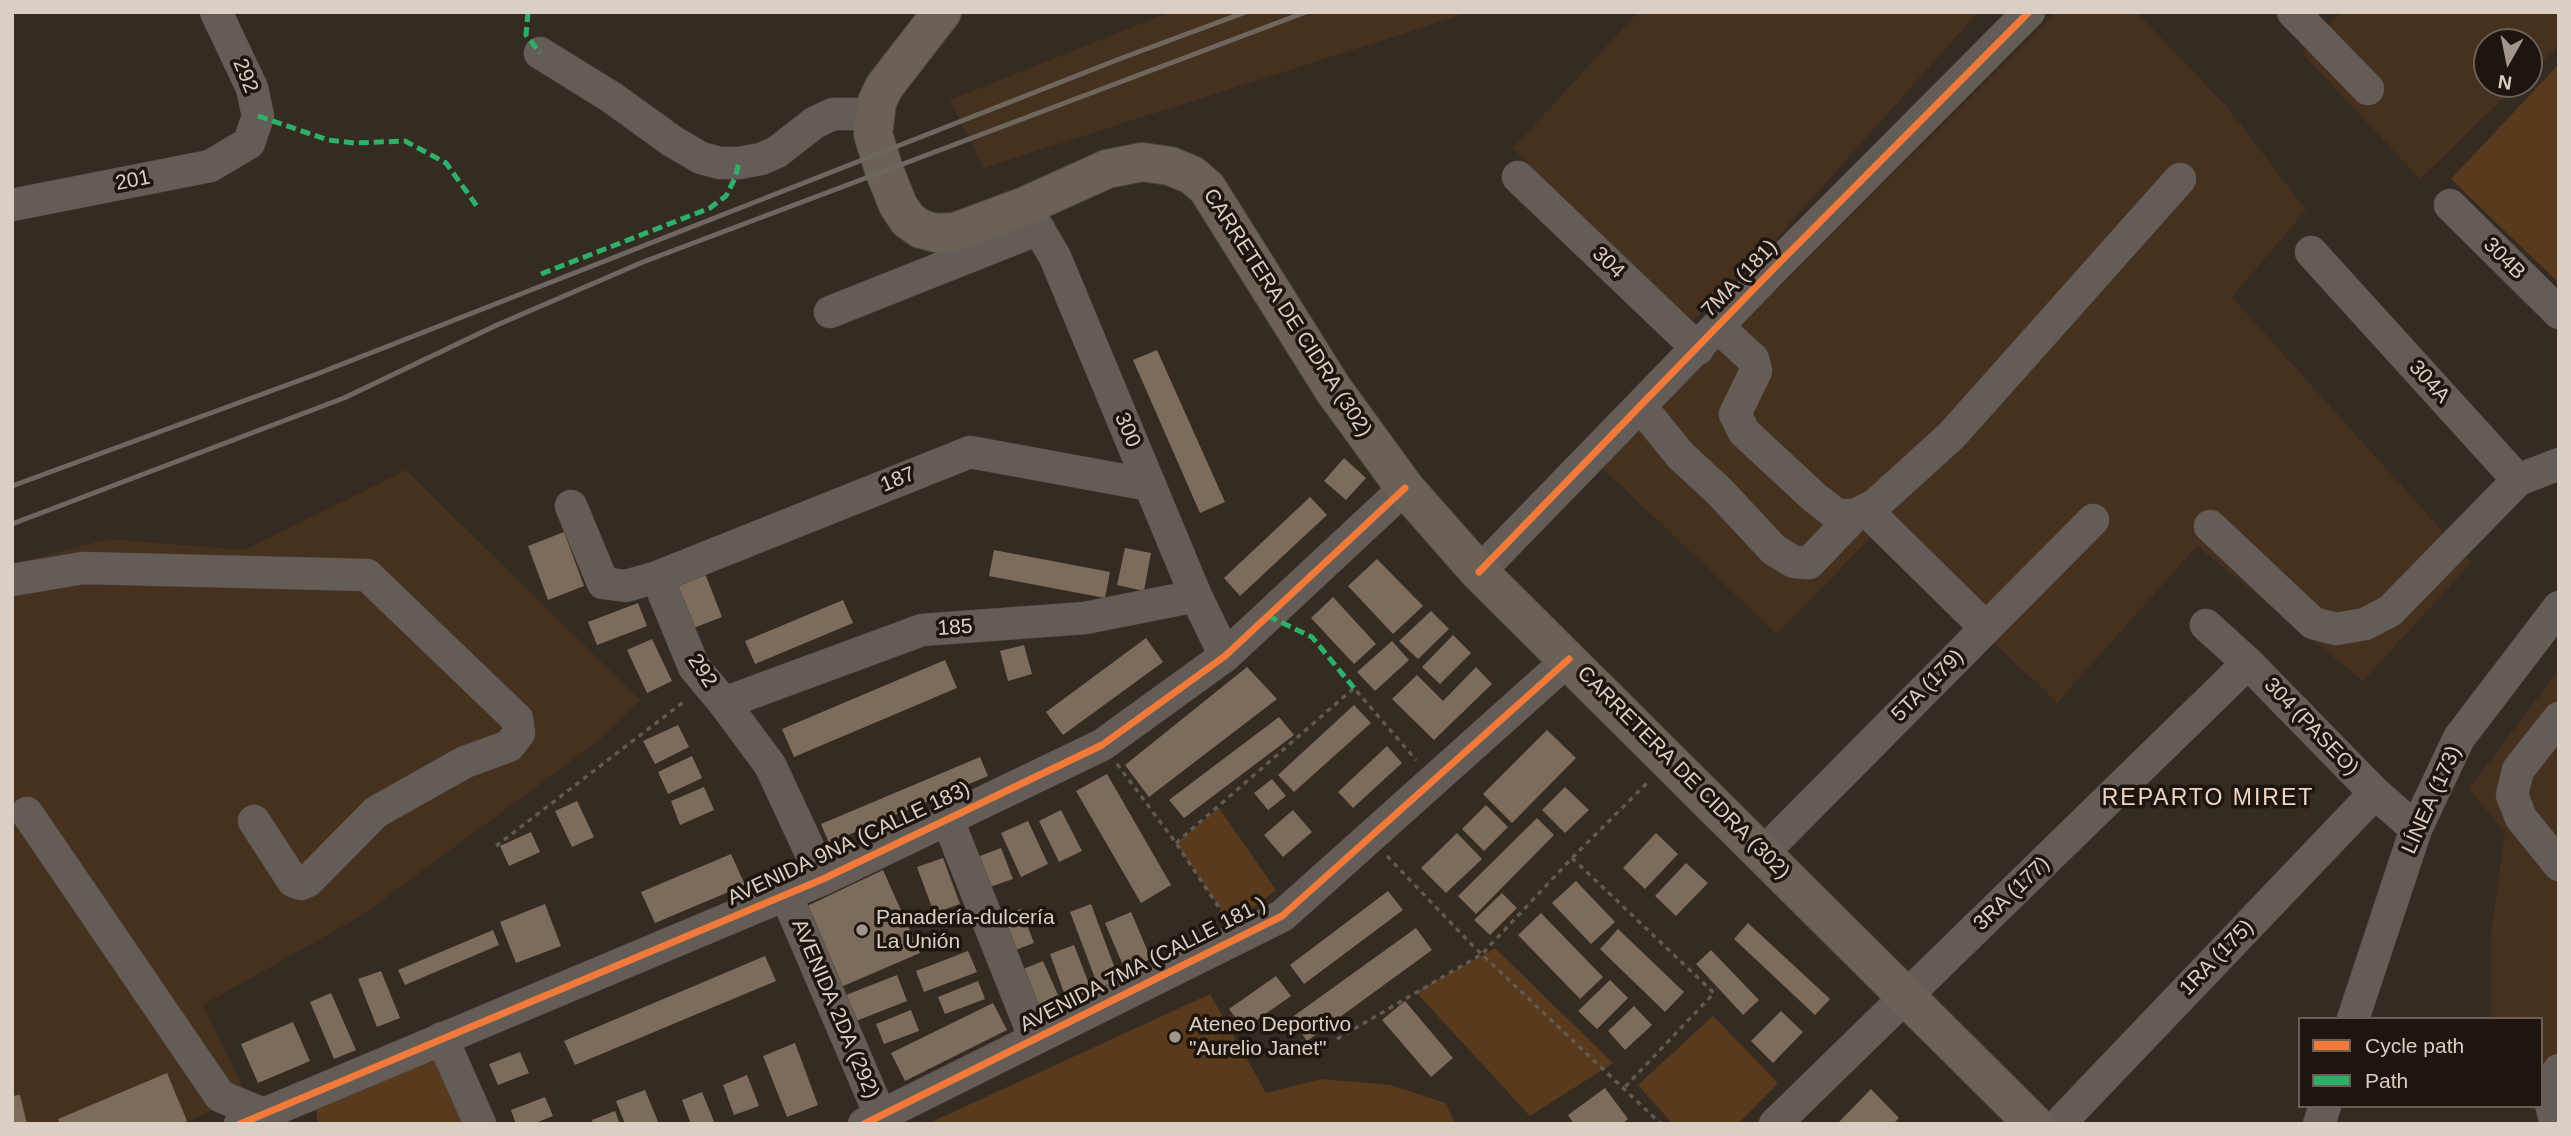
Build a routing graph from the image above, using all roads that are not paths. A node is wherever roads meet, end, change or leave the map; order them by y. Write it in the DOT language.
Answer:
graph roads {
  1 [pos="216,12"];
  2 [pos="942,12"];
  3 [pos="2029,12"];
  4 [pos="2293,12"];
  5 [pos="540,53"];
  6 [pos="2368,89"];
  7 [pos="875,118"];
  8 [pos="248,143"];
  9 [pos="1518,177"];
  10 [pos="2180,179"];
  11 [pos="12,205"];
  12 [pos="2449,205"];
  13 [pos="1032,217"];
  14 [pos="2311,252"];
  15 [pos="830,312"];
  16 [pos="2559,313"];
  17 [pos="1708,338"];
  18 [pos="1641,407"];
  19 [pos="2559,464"];
  20 [pos="2518,480"];
  21 [pos="1150,485"];
  22 [pos="1405,488"];
  23 [pos="571,506"];
  24 [pos="1861,513"];
  25 [pos="2093,520"];
  26 [pos="2210,526"];
  27 [pos="1479,572"];
  28 [pos="657,577"];
  29 [pos="12,580"];
  30 [pos="1196,596"];
  31 [pos="2559,607"];
  32 [pos="2206,625"];
  33 [pos="1986,628"];
  34 [pos="1226,656"];
  35 [pos="1569,659"];
  36 [pos="2248,663"];
  37 [pos="716,693"];
  38 [pos="2559,718"];
  39 [pos="2375,793"];
  40 [pos="27,813"];
  41 [pos="947,818"];
  42 [pos="254,821"];
  43 [pos="2416,829"];
  44 [pos="1763,853"];
  45 [pos="2559,865"];
  46 [pos="823,879"];
  47 [pos="786,895"];
  48 [pos="1906,998"];
  49 [pos="2354,1017"];
  50 [pos="442,1038"];
  51 [pos="1035,1039"];
  52 [pos="2559,1070"];
  53 [pos="263,1120"];
  54 [pos="876,1121"];
  55 [pos="480,1124"];
  56 [pos="1775,1124"];
  57 [pos="2034,1124"];
  58 [pos="2059,1124"];
  59 [pos="2556,1124"];
  1 -- 8 [label="street, 292"];
  2 -- 7 [label="main road"];
  3 -- 17 [label="street, 7MA (181)"];
  4 -- 6 [label="street"];
  5 -- 7 [label="street"];
  7 -- 13 [label="main road, CARRETERA DE CIDRA (302)"];
  8 -- 11 [label="street, 201"];
  9 -- 17 [label="street, 304"];
  10 -- 24 [label="street"];
  12 -- 16 [label="street, 304B"];
  13 -- 15 [label="street"];
  13 -- 21 [label="street, 300"];
  13 -- 22 [label="main road, CARRETERA DE CIDRA (302)"];
  14 -- 20 [label="street, 304A"];
  17 -- 18 [label="street, 7MA (181)"];
  17 -- 24 [label="street, 304"];
  18 -- 24 [label="street"];
  18 -- 27 [label="street, 7MA (181)"];
  19 -- 20 [label="street"];
  20 -- 26 [label="street"];
  21 -- 28 [label="street, 187"];
  21 -- 30 [label="street, 300"];
  22 -- 27 [label="main road, CARRETERA DE CIDRA (302)"];
  22 -- 34 [label="street, AVENIDA 9NA (CALLE 183)"];
  23 -- 28 [label="street"];
  24 -- 33 [label="street"];
  25 -- 33 [label="street, 5TA (179)"];
  27 -- 35 [label="main road, CARRETERA DE CIDRA (302)"];
  28 -- 37 [label="street, 292"];
  29 -- 42 [label="street"];
  30 -- 34 [label="street, 300"];
  30 -- 37 [label="street, 185"];
  31 -- 43 [label="street, LÍNEA (173)"];
  32 -- 36 [label="street, 304 (PASEO)"];
  33 -- 44 [label="street, 5TA (179)"];
  34 -- 41 [label="street, AVENIDA 9NA (CALLE 183)"];
  35 -- 44 [label="main road, CARRETERA DE CIDRA (302)"];
  35 -- 51 [label="street, AVENIDA 7MA (CALLE 181 )"];
  36 -- 39 [label="street, 304 (PASEO)"];
  36 -- 48 [label="street, 3RA (177)"];
  37 -- 46 [label="street, 292"];
  38 -- 45 [label="street"];
  39 -- 43 [label="street, 304 (PASEO)"];
  39 -- 58 [label="street, 1RA (175)"];
  40 -- 53 [label="street"];
  41 -- 46 [label="street, AVENIDA 9NA (CALLE 183)"];
  41 -- 51 [label="street"];
  43 -- 49 [label="street, LÍNEA (173)"];
  44 -- 48 [label="main road, CARRETERA DE CIDRA (302)"];
  46 -- 47 [label="street, AVENIDA 9NA (CALLE 183)"];
  47 -- 50 [label="street, AVENIDA 9NA (CALLE 183)"];
  47 -- 54 [label="street, AVENIDA 2DA (292)"];
  48 -- 56 [label="street, 3RA (177)"];
  48 -- 57 [label="main road, CARRETERA DE CIDRA (302)"];
  50 -- 53 [label="street, AVENIDA 9NA (CALLE 183)"];
  50 -- 55 [label="street"];
  51 -- 54 [label="street, AVENIDA 7MA (CALLE 181 )"];
  52 -- 59 [label="street"];
}
